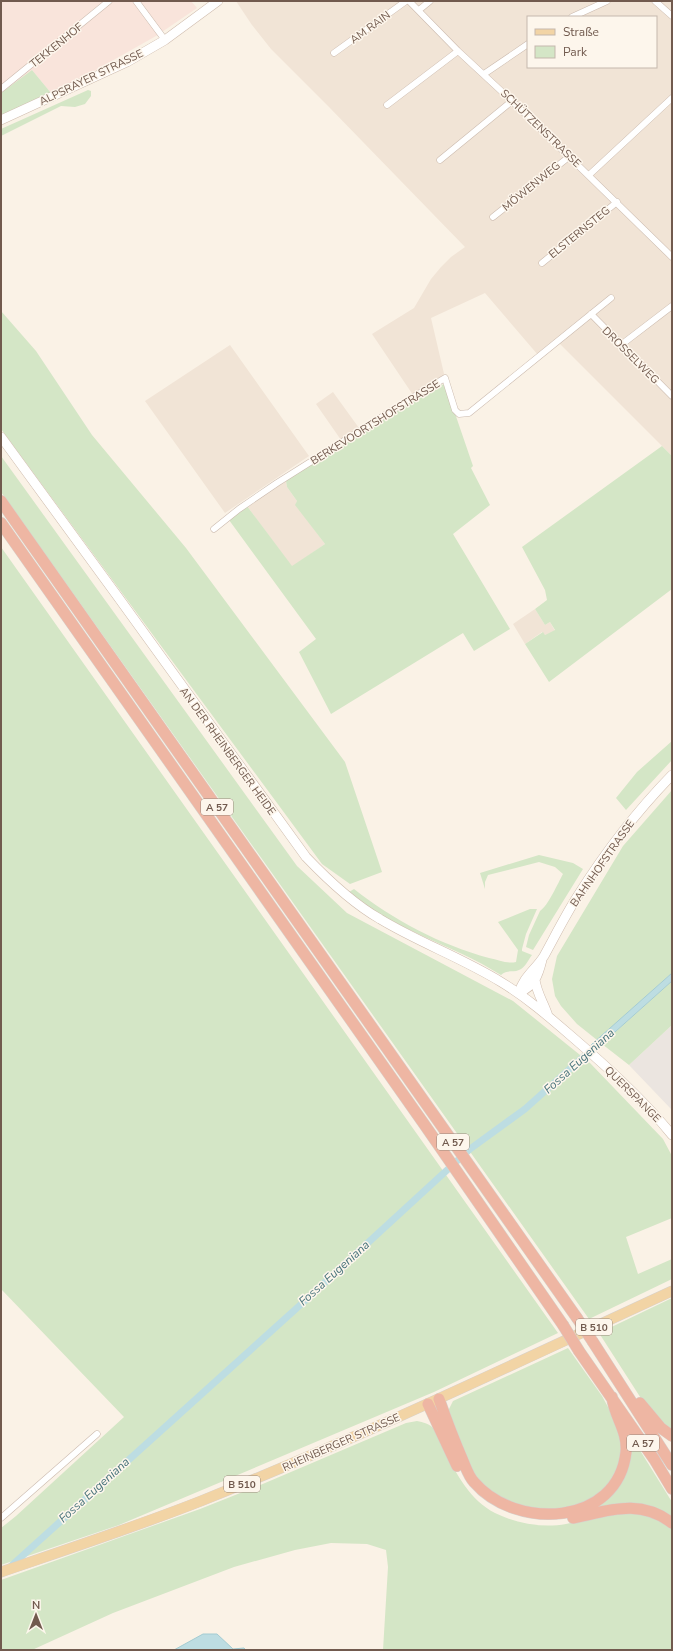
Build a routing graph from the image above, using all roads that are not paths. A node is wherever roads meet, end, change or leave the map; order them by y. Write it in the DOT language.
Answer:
graph roads {
  1 [pos="110,1"];
  2 [pos="136,1"];
  3 [pos="218,1"];
  4 [pos="408,1"];
  5 [pos="430,1"];
  6 [pos="607,1"];
  7 [pos="655,1"];
  8 [pos="419,10"];
  9 [pos="574,16"];
  10 [pos="672,16"];
  11 [pos="165,40"];
  12 [pos="527,45"];
  13 [pos="458,51"];
  14 [pos="334,54"];
  15 [pos="484,74"];
  16 [pos="1,89"];
  17 [pos="672,98"];
  18 [pos="512,101"];
  19 [pos="387,105"];
  20 [pos="1,120"];
  21 [pos="570,156"];
  22 [pos="440,160"];
  23 [pos="589,175"];
  24 [pos="617,202"];
  25 [pos="493,217"];
  26 [pos="672,257"];
  27 [pos="542,263"];
  28 [pos="611,298"];
  29 [pos="672,306"];
  30 [pos="591,314"];
  31 [pos="621,346"];
  32 [pos="672,396"];
  33 [pos="1,437"];
  34 [pos="1,501"];
  35 [pos="1,523"];
  36 [pos="214,529"];
  37 [pos="672,775"];
  38 [pos="543,958"];
  39 [pos="535,980"];
  40 [pos="519,993"];
  41 [pos="548,1016"];
  42 [pos="672,1135"];
  43 [pos="672,1291"];
  44 [pos="612,1372"];
  45 [pos="612,1397"];
  46 [pos="439,1399"];
  47 [pos="428,1404"];
  48 [pos="97,1434"];
  49 [pos="672,1436"];
  50 [pos="672,1465"];
  51 [pos="672,1490"];
  52 [pos="1,1518"];
  53 [pos="672,1523"];
  54 [pos="1,1572"];
  1 -- 16 [label="street, TEKKENHOF"];
  2 -- 11 [label="street"];
  3 -- 11 [label="street, ALPSRAYER STRASSE"];
  4 -- 8 [label="street, SCHÜTZENSTRASSE"];
  4 -- 14 [label="street, AM RAIN"];
  5 -- 8 [label="street"];
  6 -- 9 [label="street"];
  7 -- 10 [label="street"];
  8 -- 13 [label="street, SCHÜTZENSTRASSE"];
  11 -- 20 [label="street, ALPSRAYER STRASSE"];
  12 -- 15 [label="street"];
  13 -- 15 [label="street, SCHÜTZENSTRASSE"];
  13 -- 19 [label="street"];
  15 -- 18 [label="street, SCHÜTZENSTRASSE"];
  17 -- 23 [label="street"];
  18 -- 21 [label="street, SCHÜTZENSTRASSE"];
  18 -- 22 [label="street"];
  21 -- 23 [label="street, SCHÜTZENSTRASSE"];
  21 -- 25 [label="street, MÖWENWEG"];
  23 -- 24 [label="street, SCHÜTZENSTRASSE"];
  24 -- 26 [label="street, SCHÜTZENSTRASSE"];
  24 -- 27 [label="street, ELSTERNSTEG"];
  28 -- 30 [label="street, BERKEVOORTSHOFSTRASSE"];
  29 -- 31 [label="street"];
  30 -- 31 [label="street, DROSSELWEG"];
  30 -- 36 [label="street, BERKEVOORTSHOFSTRASSE"];
  31 -- 32 [label="street, DROSSELWEG"];
  33 -- 40 [label="street, AN DER RHEINBERGER HEIDE"];
  34 -- 44 [label="highway, A 57, bridge"];
  35 -- 45 [label="highway, A 57, bridge"];
  37 -- 38 [label="street, BAHNHOFSTRASSE"];
  38 -- 39 [label="street, BAHNHOFSTRASSE"];
  38 -- 40 [label="street, BAHNHOFSTRASSE"];
  39 -- 40 [label="street"];
  39 -- 41 [label="street"];
  40 -- 41 [label="street, QUERSPANGE"];
  41 -- 42 [label="street, QUERSPANGE"];
  43 -- 46 [label="main road, RHEINBERGER STRASSE / B 510"];
  44 -- 49 [label="highway"];
  44 -- 50 [label="highway, A 57"];
  45 -- 46 [label="highway"];
  45 -- 51 [label="highway, A 57"];
  46 -- 47 [label="main road, RHEINBERGER STRASSE"];
  47 -- 53 [label="highway"];
  47 -- 54 [label="main road, RHEINBERGER STRASSE / B 510"];
  48 -- 52 [label="street"];
}
